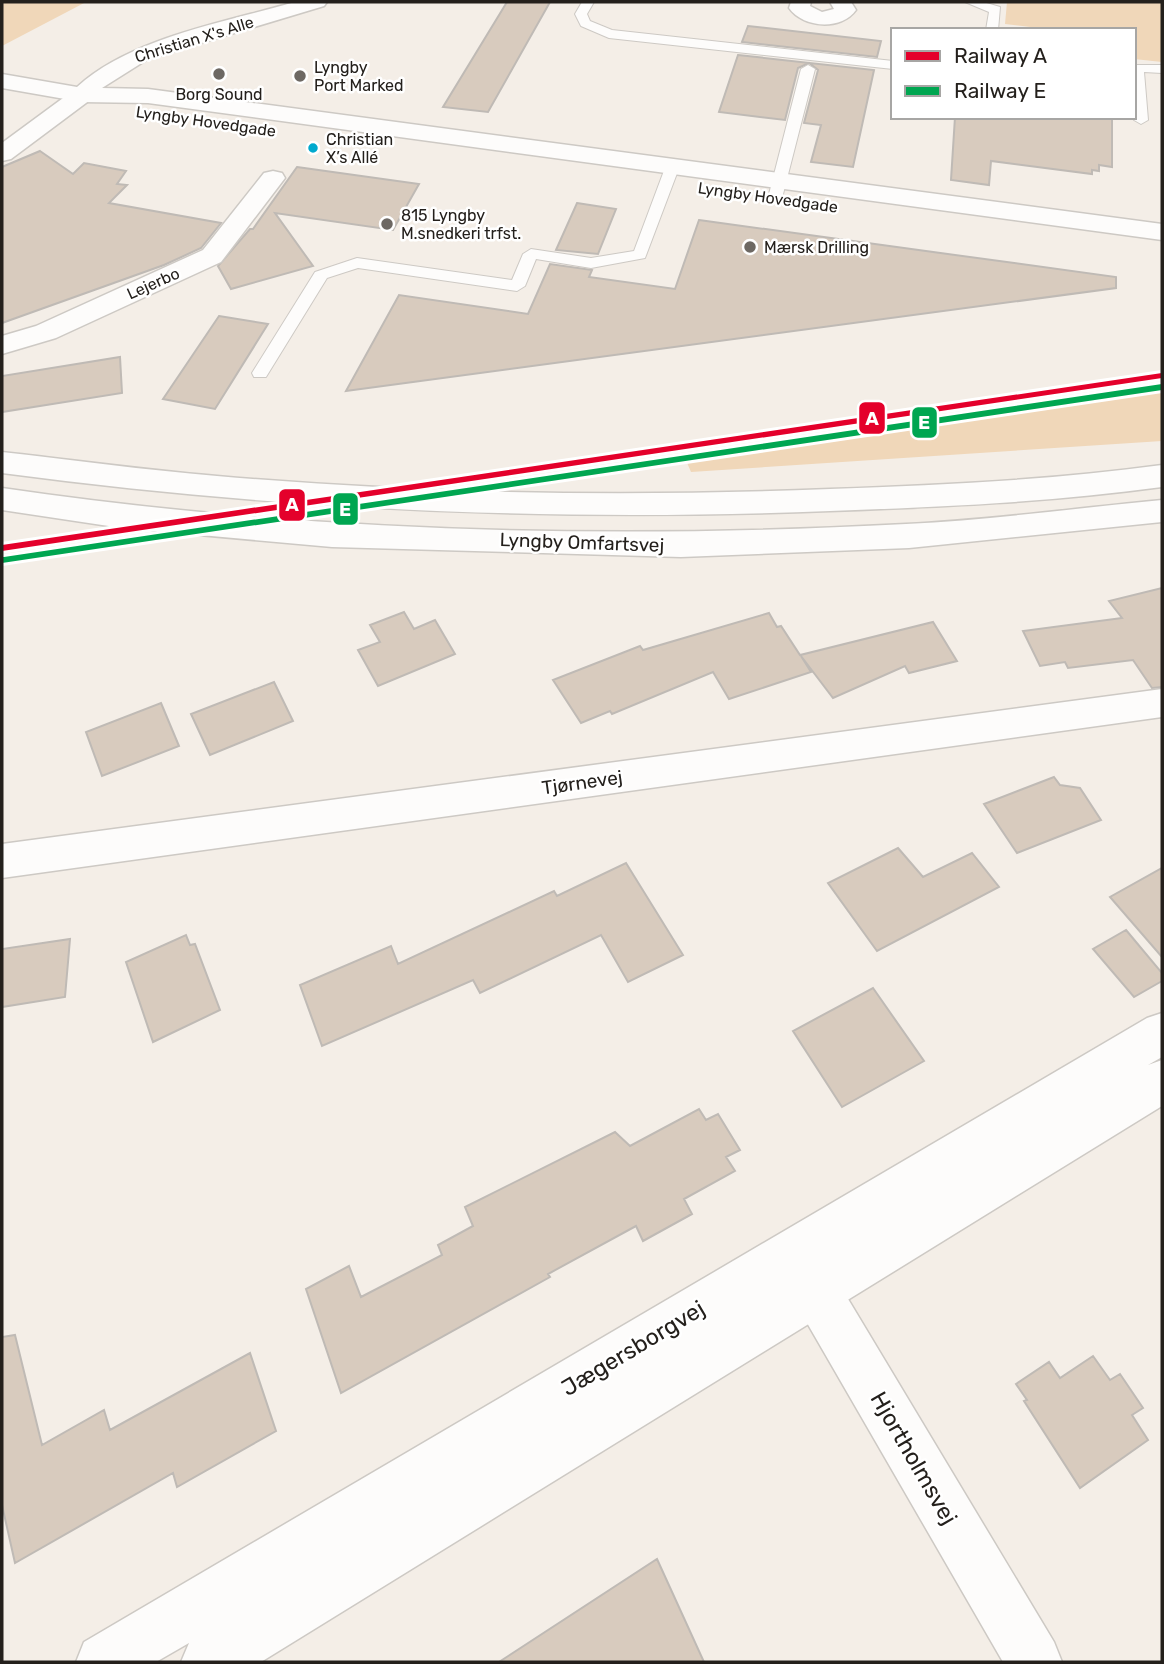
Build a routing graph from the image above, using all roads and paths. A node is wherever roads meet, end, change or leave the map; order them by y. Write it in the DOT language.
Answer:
graph roads {
  1 [pos="317,2"];
  2 [pos="588,2"];
  3 [pos="801,2"];
  4 [pos="840,2"];
  5 [pos="971,2"];
  6 [pos="992,28"];
  7 [pos="891,65"];
  8 [pos="808,69"];
  9 [pos="1162,69"];
  10 [pos="2,82"];
  11 [pos="82,95"];
  12 [pos="1141,120"];
  13 [pos="2,153"];
  14 [pos="670,176"];
  15 [pos="273,178"];
  16 [pos="777,190"];
  17 [pos="1162,232"];
  18 [pos="1162,252"];
  19 [pos="2,345"];
  20 [pos="260,373"];
  21 [pos="3,462"];
  22 [pos="1162,475"];
  23 [pos="2,499"];
  24 [pos="1162,511"];
  25 [pos="1162,703"];
  26 [pos="2,861"];
  27 [pos="1162,1033"];
  28 [pos="1162,1081"];
  29 [pos="805,1272"];
  30 [pos="104,1662"];
  31 [pos="209,1662"];
  32 [pos="1034,1662"];
  1 -- 11 [label="main road, Christian X's Alle"];
  2 -- 7 [label="lane"];
  3 -- 4 [label="main road"];
  5 -- 6 [label="lane"];
  8 -- 16 [label="lane"];
  9 -- 12 [label="lane"];
  10 -- 11 [label="main road, Lyngby Hovedgade"];
  11 -- 13 [label="main road, Christian X's Alle"];
  11 -- 14 [label="main road, Lyngby Hovedgade"];
  14 -- 16 [label="main road, Lyngby Hovedgade"];
  14 -- 20 [label="lane"];
  15 -- 19 [label="main road, Lejerbo"];
  16 -- 17 [label="main road, Lyngby Hovedgade"];
  16 -- 18 [label="main road, Lyngby Hovedgade"];
  21 -- 22 [label="main road, Lyngby Omfartsvej"];
  23 -- 24 [label="main road, Lyngby Omfartsvej"];
  25 -- 26 [label="main road, Tjørnevej"];
  27 -- 29 [label="main road, Jægersborgvej"];
  28 -- 29 [label="main road, Jægersborgvej"];
  29 -- 30 [label="main road, Jægersborgvej"];
  29 -- 31 [label="main road, Jægersborgvej"];
  29 -- 32 [label="main road, Hjortholmsvej"];
}
